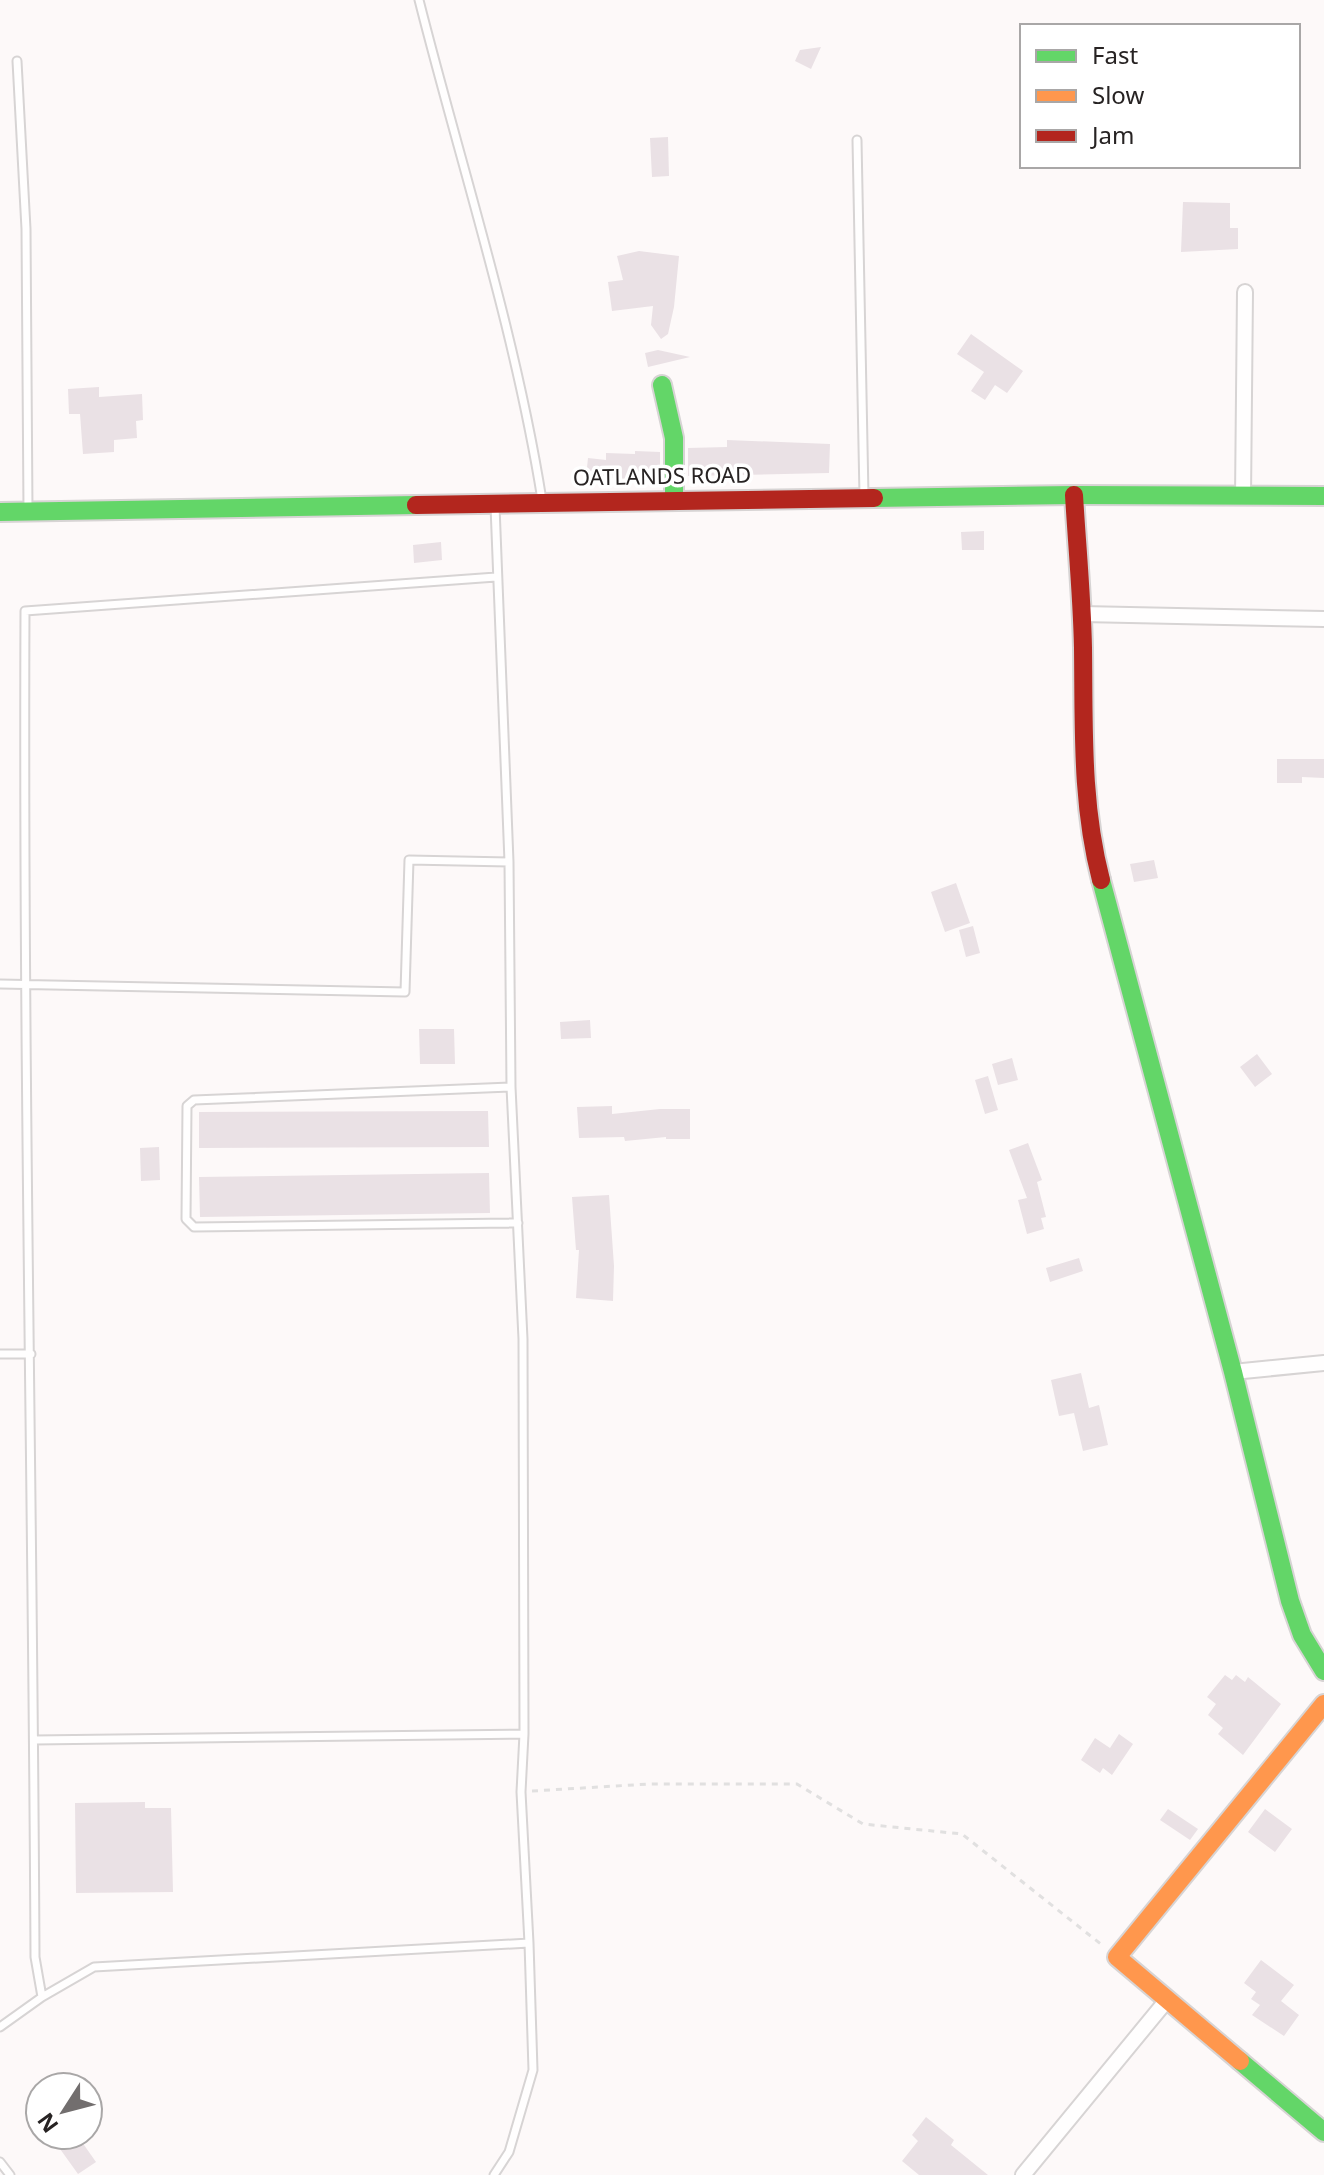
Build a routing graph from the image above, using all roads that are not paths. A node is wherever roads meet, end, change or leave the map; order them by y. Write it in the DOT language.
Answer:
graph roads {
  1 [pos="419,0"];
  2 [pos="17,61"];
  3 [pos="857,140"];
  4 [pos="1245,292"];
  5 [pos="662,385"];
  6 [pos="1074,495"];
  7 [pos="1324,496"];
  8 [pos="1243,497"];
  9 [pos="864,498"];
  10 [pos="674,500"];
  11 [pos="542,502"];
  12 [pos="495,503"];
  13 [pos="28,511"];
  14 [pos="0,512"];
  15 [pos="496,577"];
  16 [pos="1082,614"];
  17 [pos="1324,619"];
  18 [pos="509,862"];
  19 [pos="0,984"];
  20 [pos="25,984"];
  21 [pos="511,1087"];
  22 [pos="518,1223"];
  23 [pos="0,1354"];
  24 [pos="31,1354"];
  25 [pos="1324,1363"];
  26 [pos="1233,1372"];
  27 [pos="1324,1671"];
  28 [pos="1324,1704"];
  29 [pos="524,1734"];
  30 [pos="34,1740"];
  31 [pos="529,1943"];
  32 [pos="42,1997"];
  33 [pos="1167,2000"];
  34 [pos="0,2027"];
  35 [pos="1324,2132"];
  36 [pos="0,2162"];
  37 [pos="10,2175"];
  38 [pos="494,2175"];
  39 [pos="1023,2175"];
  1 -- 11 [label="lane"];
  2 -- 13 [label="lane"];
  3 -- 9 [label="lane"];
  4 -- 8 [label="street"];
  5 -- 10 [label="street"];
  6 -- 8 [label="street, OATLANDS ROAD"];
  6 -- 9 [label="street, OATLANDS ROAD"];
  6 -- 16 [label="street"];
  7 -- 8 [label="street, OATLANDS ROAD"];
  9 -- 10 [label="street, OATLANDS ROAD"];
  10 -- 11 [label="street, OATLANDS ROAD"];
  11 -- 12 [label="street, OATLANDS ROAD"];
  12 -- 13 [label="street, OATLANDS ROAD"];
  12 -- 15 [label="lane"];
  13 -- 14 [label="street, OATLANDS ROAD"];
  15 -- 18 [label="lane"];
  15 -- 20 [label="lane"];
  16 -- 17 [label="street"];
  16 -- 26 [label="street"];
  18 -- 20 [label="lane"];
  18 -- 21 [label="lane"];
  19 -- 20 [label="lane"];
  20 -- 24 [label="lane"];
  21 -- 22 [label="lane"];
  21 -- 22 [label="lane"];
  22 -- 29 [label="lane"];
  23 -- 24 [label="lane"];
  24 -- 30 [label="lane"];
  25 -- 26 [label="street"];
  26 -- 27 [label="street"];
  28 -- 33 [label="street"];
  29 -- 30 [label="lane"];
  29 -- 31 [label="lane"];
  30 -- 32 [label="lane"];
  31 -- 32 [label="lane"];
  31 -- 38 [label="lane"];
  32 -- 34 [label="lane"];
  33 -- 35 [label="street"];
  33 -- 39 [label="street"];
  36 -- 37 [label="lane"];
}
